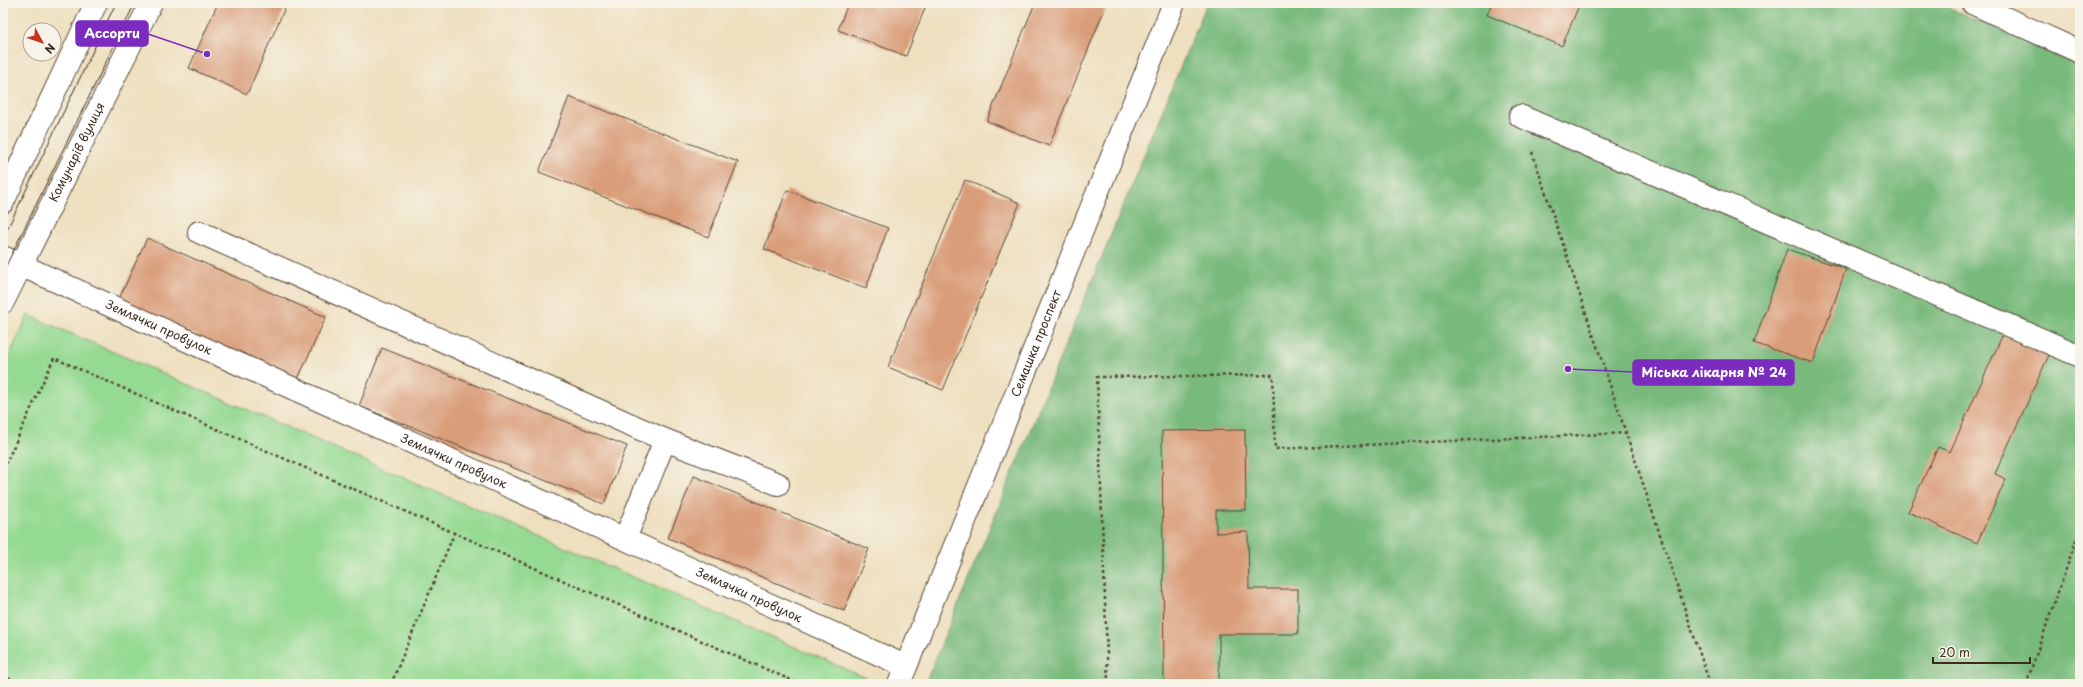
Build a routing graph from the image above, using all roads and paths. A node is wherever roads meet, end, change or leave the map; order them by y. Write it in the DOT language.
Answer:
graph roads {
  1 [pos="96,3"];
  2 [pos="151,3"];
  3 [pos="1174,3"];
  4 [pos="1972,3"];
  5 [pos="2080,52"];
  6 [pos="1520,116"];
  7 [pos="3,202"];
  8 [pos="199,232"];
  9 [pos="12,261"];
  10 [pos="3,302"];
  11 [pos="2080,356"];
  12 [pos="1626,433"];
  13 [pos="665,440"];
  14 [pos="3,470"];
  15 [pos="778,484"];
  16 [pos="2080,529"];
  17 [pos="454,534"];
  18 [pos="625,539"];
  19 [pos="902,675"];
  20 [pos="3,676"];
  21 [pos="21,684"];
  22 [pos="391,684"];
  23 [pos="800,684"];
  24 [pos="1108,684"];
  25 [pos="1710,684"];
  26 [pos="2026,684"];
  1 -- 7 [label="street"];
  2 -- 9 [label="street, Комунарів вулиця"];
  3 -- 19 [label="street, Семашка проспект"];
  4 -- 5 [label="street"];
  6 -- 11 [label="street"];
  6 -- 12 [label="path"];
  8 -- 13 [label="street"];
  9 -- 10 [label="street, Комунарів вулиця"];
  9 -- 18 [label="street, Землячки провулок"];
  12 -- 24 [label="path"];
  12 -- 25 [label="path"];
  13 -- 15 [label="street"];
  13 -- 18 [label="street"];
  14 -- 17 [label="path"];
  16 -- 26 [label="path"];
  17 -- 22 [label="path"];
  17 -- 23 [label="path"];
  18 -- 19 [label="street, Землячки провулок"];
  20 -- 21 [label="path"];
}
